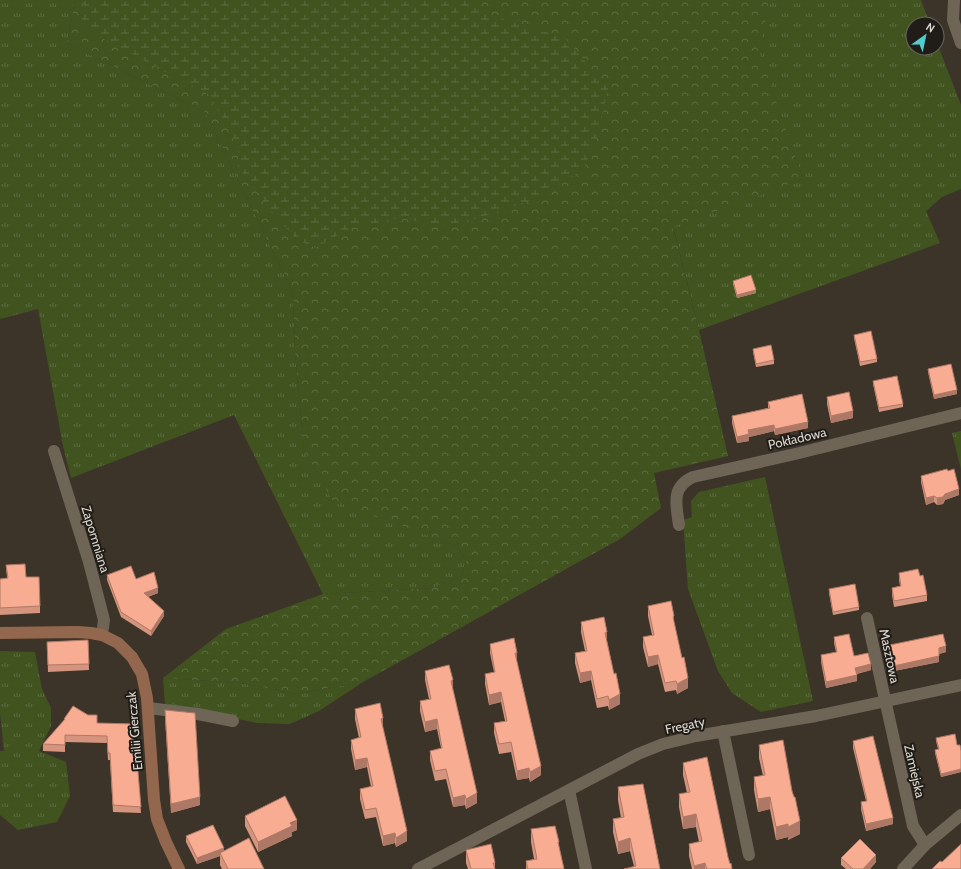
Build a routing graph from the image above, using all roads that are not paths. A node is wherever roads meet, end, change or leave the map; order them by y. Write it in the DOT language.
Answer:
graph roads {
  1 [pos="954,0"];
  2 [pos="961,43"];
  3 [pos="961,414"];
  4 [pos="54,451"];
  5 [pos="679,525"];
  6 [pos="867,618"];
  7 [pos="0,633"];
  8 [pos="102,635"];
  9 [pos="961,685"];
  10 [pos="885,701"];
  11 [pos="148,708"];
  12 [pos="816,716"];
  13 [pos="233,721"];
  14 [pos="723,731"];
  15 [pos="569,790"];
  16 [pos="961,815"];
  17 [pos="925,845"];
  18 [pos="749,855"];
  19 [pos="180,869"];
  20 [pos="418,869"];
  21 [pos="586,869"];
  22 [pos="903,869"];
  1 -- 2 [label="street"];
  3 -- 5 [label="street, Pokładowa"];
  4 -- 8 [label="street, Zapomniana"];
  6 -- 10 [label="street, Masztowa"];
  7 -- 8 [label="street, Emilii Gierczak"];
  8 -- 11 [label="street, Emilii Gierczak"];
  9 -- 10 [label="street, Masztowa"];
  10 -- 12 [label="street, Masztowa"];
  10 -- 17 [label="street, Zamiejska"];
  11 -- 13 [label="street"];
  11 -- 19 [label="street, Emilii Gierczak"];
  12 -- 14 [label="street, Fregaty"];
  14 -- 15 [label="street, Fregaty"];
  14 -- 18 [label="street"];
  15 -- 20 [label="street, Fregaty"];
  15 -- 21 [label="street"];
  16 -- 17 [label="street"];
  17 -- 22 [label="street"];
}
